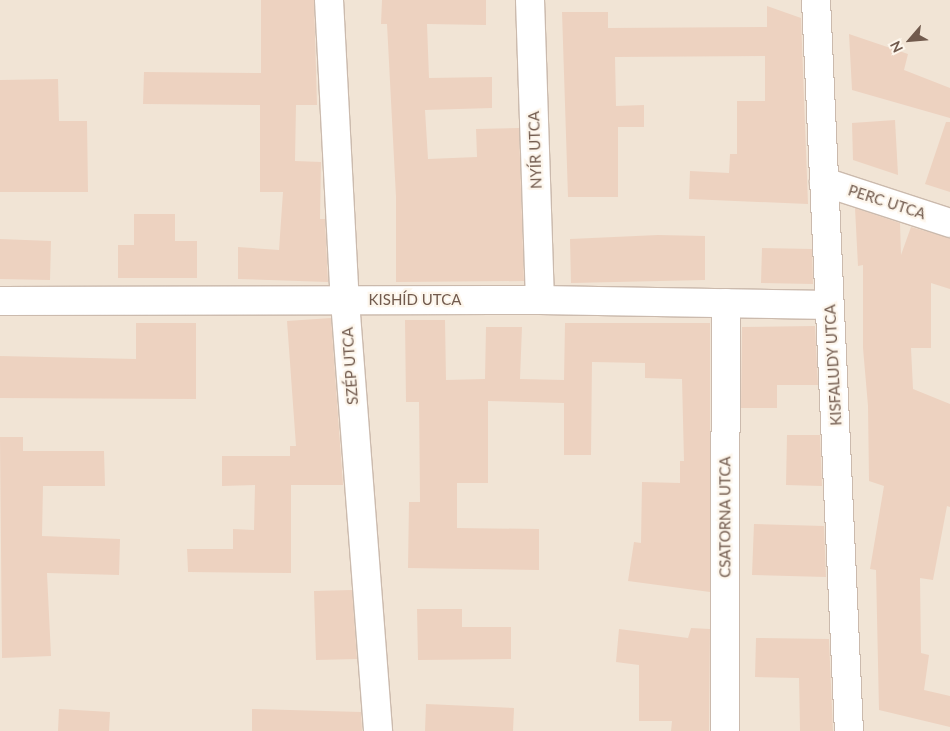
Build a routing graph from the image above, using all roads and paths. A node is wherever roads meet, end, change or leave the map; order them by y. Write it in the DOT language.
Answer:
graph roads {
  1 [pos="329,0"];
  2 [pos="530,0"];
  3 [pos="816,0"];
  4 [pos="824,182"];
  5 [pos="950,223"];
  6 [pos="540,300"];
  7 [pos="0,301"];
  8 [pos="345,301"];
  9 [pos="726,304"];
  10 [pos="830,305"];
  11 [pos="378,731"];
  12 [pos="725,731"];
  13 [pos="849,731"];
  1 -- 8 [label="street, SZÉP UTCA"];
  2 -- 6 [label="street, NYÍR UTCA"];
  3 -- 4 [label="street, KISFALUDY UTCA"];
  4 -- 5 [label="street, PERC UTCA"];
  4 -- 10 [label="street, KISFALUDY UTCA"];
  6 -- 8 [label="street, KISHÍD UTCA"];
  6 -- 9 [label="street, KISHÍD UTCA"];
  7 -- 8 [label="street, KISHÍD UTCA"];
  8 -- 11 [label="street, SZÉP UTCA"];
  9 -- 10 [label="street, KISHÍD UTCA"];
  9 -- 12 [label="street, CSATORNA UTCA"];
  10 -- 13 [label="street, KISFALUDY UTCA"];
}
